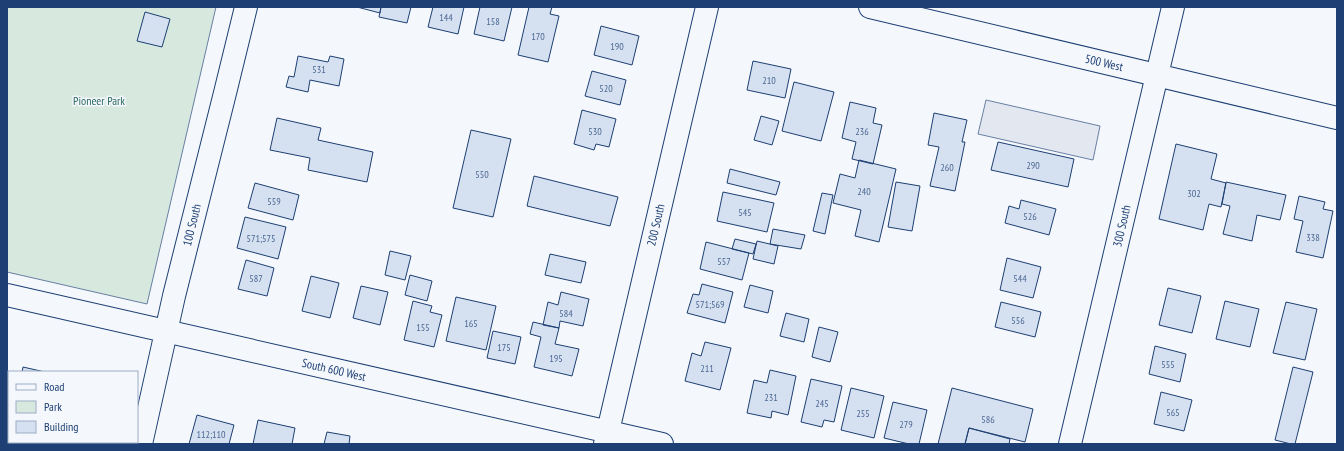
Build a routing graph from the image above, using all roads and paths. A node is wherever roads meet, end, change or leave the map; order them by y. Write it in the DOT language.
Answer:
graph roads {
  1 [pos="246,7"];
  2 [pos="708,7"];
  3 [pos="870,7"];
  4 [pos="1174,7"];
  5 [pos="1157,75"];
  6 [pos="1337,118"];
  7 [pos="7,295"];
  8 [pos="166,332"];
  9 [pos="607,438"];
  10 [pos="141,444"];
  11 [pos="662,444"];
  12 [pos="1070,444"];
  1 -- 8 [label="street, 100 South"];
  2 -- 9 [label="street, 200 South"];
  3 -- 5 [label="street, 500 West"];
  4 -- 5 [label="street, 300 South"];
  5 -- 6 [label="street, 500 West"];
  5 -- 12 [label="street, 300 South"];
  7 -- 8 [label="street, South 600 West"];
  8 -- 9 [label="street, South 600 West"];
  8 -- 10 [label="street, 100 South"];
  9 -- 11 [label="street, South 600 West"];
}
